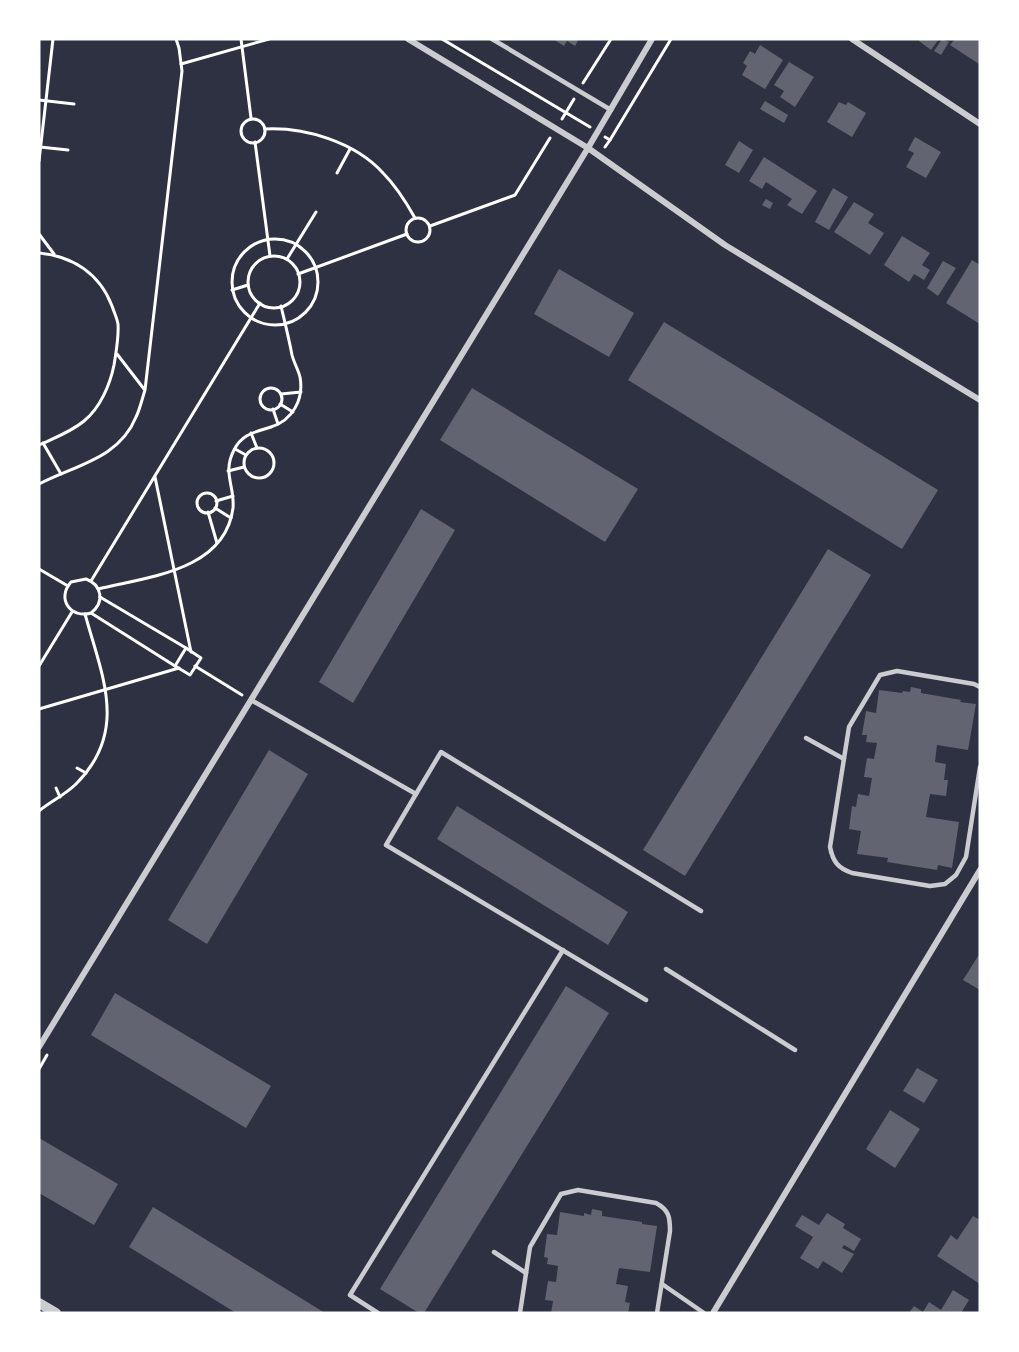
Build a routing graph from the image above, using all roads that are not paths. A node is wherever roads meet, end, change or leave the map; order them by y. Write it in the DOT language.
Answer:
graph roads {
  1 [pos="408,39"];
  2 [pos="492,39"];
  3 [pos="652,39"];
  4 [pos="852,39"];
  5 [pos="611,110"];
  6 [pos="980,124"];
  7 [pos="588,148"];
  8 [pos="980,400"];
  9 [pos="980,687"];
  10 [pos="251,700"];
  11 [pos="806,738"];
  12 [pos="844,759"];
  13 [pos="980,768"];
  14 [pos="416,794"];
  15 [pos="980,870"];
  16 [pos="700,911"];
  17 [pos="563,950"];
  18 [pos="666,969"];
  19 [pos="646,1000"];
  20 [pos="39,1047"];
  21 [pos="795,1050"];
  22 [pos="494,1252"];
  23 [pos="526,1273"];
  24 [pos="662,1284"];
  25 [pos="39,1303"];
  26 [pos="56,1313"];
  27 [pos="378,1313"];
  28 [pos="520,1313"];
  29 [pos="657,1313"];
  30 [pos="704,1313"];
  31 [pos="713,1313"];
  1 -- 7 [label="street"];
  2 -- 5 [label="lane"];
  3 -- 5 [label="street"];
  4 -- 6 [label="street"];
  5 -- 7 [label="street"];
  7 -- 8 [label="street"];
  7 -- 10 [label="street"];
  9 -- 12 [label="lane"];
  10 -- 14 [label="lane"];
  10 -- 20 [label="street"];
  11 -- 12 [label="lane"];
  12 -- 13 [label="lane"];
  14 -- 16 [label="lane"];
  14 -- 17 [label="lane"];
  15 -- 31 [label="street"];
  17 -- 19 [label="lane"];
  17 -- 27 [label="lane"];
  18 -- 21 [label="lane"];
  22 -- 23 [label="lane"];
  23 -- 24 [label="lane"];
  23 -- 28 [label="lane"];
  24 -- 29 [label="lane"];
  24 -- 30 [label="lane"];
  25 -- 26 [label="street"];
}
